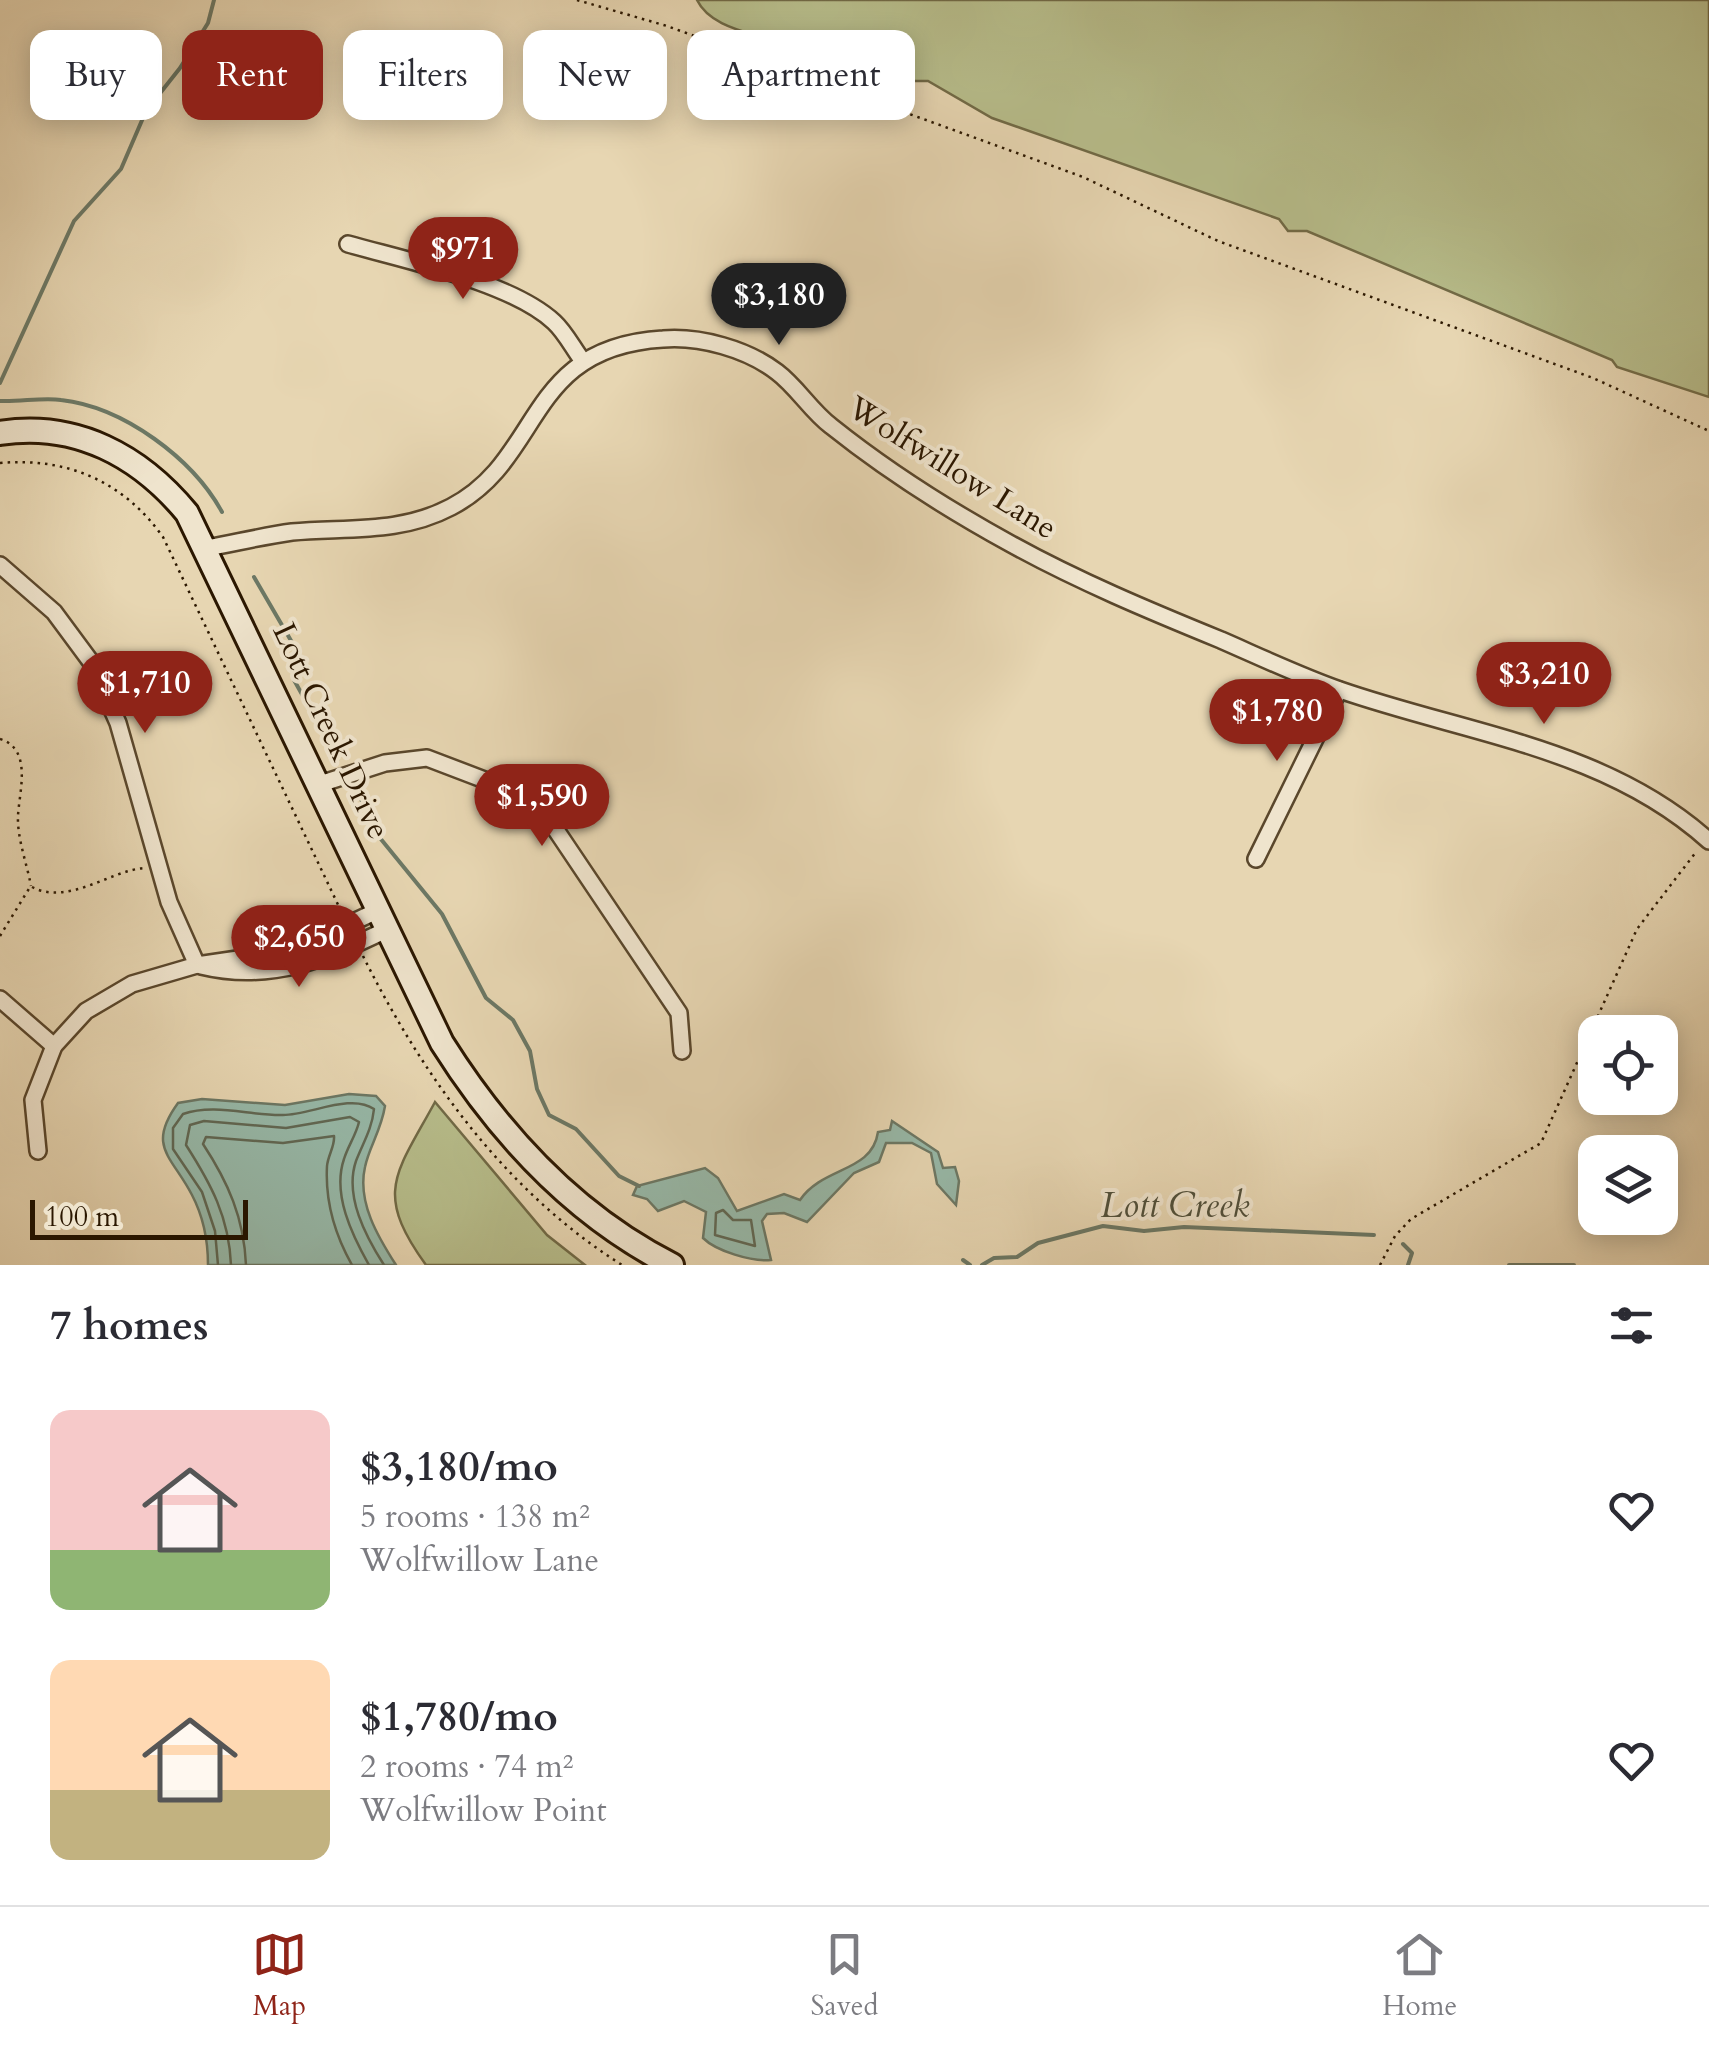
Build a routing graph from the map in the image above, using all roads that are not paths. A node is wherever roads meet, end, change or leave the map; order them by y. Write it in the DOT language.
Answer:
graph roads {
  1 [pos="348,244"];
  2 [pos="582,360"];
  3 [pos="0,434"];
  4 [pos="207,548"];
  5 [pos="0,565"];
  6 [pos="1338,690"];
  7 [pos="320,784"];
  8 [pos="1708,840"];
  9 [pos="1256,859"];
  10 [pos="384,919"];
  11 [pos="198,965"];
  12 [pos="0,999"];
  13 [pos="54,1046"];
  14 [pos="682,1051"];
  15 [pos="38,1151"];
  16 [pos="672,1265"];
  1 -- 2 [label="street"];
  2 -- 4 [label="street, Wolfwillow Lane"];
  2 -- 6 [label="street, Wolfwillow Lane"];
  3 -- 4 [label="street, Lott Creek Drive"];
  4 -- 7 [label="street, Lott Creek Drive"];
  5 -- 11 [label="street"];
  6 -- 8 [label="street, Wolfwillow Lane"];
  6 -- 9 [label="street"];
  7 -- 10 [label="street, Lott Creek Drive"];
  7 -- 14 [label="street"];
  10 -- 11 [label="street"];
  10 -- 11 [label="street"];
  10 -- 16 [label="street, Lott Creek Drive"];
  11 -- 13 [label="street"];
  12 -- 13 [label="street"];
  13 -- 15 [label="street"];
}
